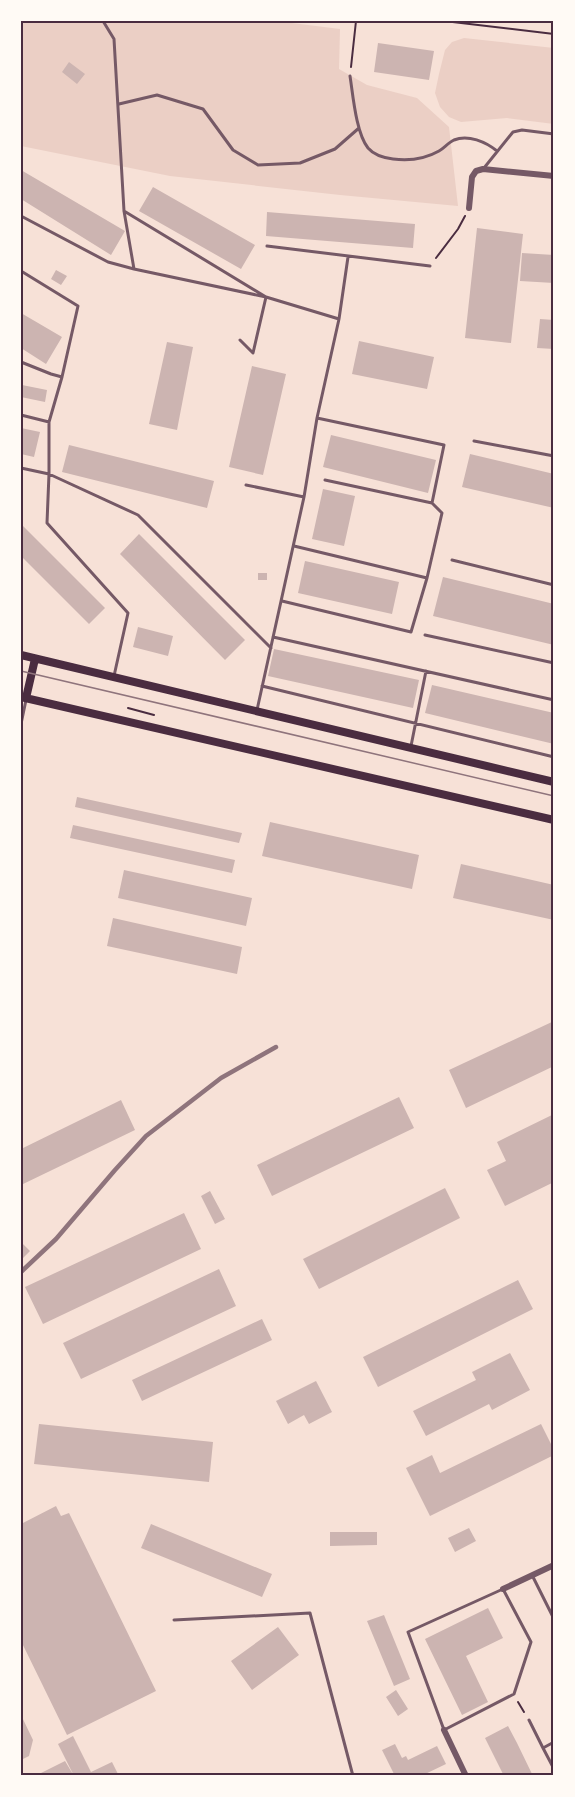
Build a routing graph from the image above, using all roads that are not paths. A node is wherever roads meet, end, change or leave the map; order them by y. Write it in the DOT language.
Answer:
graph roads {
  1 [pos="103,21"];
  2 [pos="350,76"];
  3 [pos="119,104"];
  4 [pos="359,128"];
  5 [pos="554,134"];
  6 [pos="497,151"];
  7 [pos="483,169"];
  8 [pos="554,176"];
  9 [pos="468,208"];
  10 [pos="124,211"];
  11 [pos="21,216"];
  12 [pos="267,246"];
  13 [pos="348,257"];
  14 [pos="430,266"];
  15 [pos="134,269"];
  16 [pos="21,272"];
  17 [pos="266,297"];
  18 [pos="339,318"];
  19 [pos="240,340"];
  20 [pos="21,362"];
  21 [pos="63,377"];
  22 [pos="21,415"];
  23 [pos="317,418"];
  24 [pos="49,422"];
  25 [pos="474,441"];
  26 [pos="554,456"];
  27 [pos="21,468"];
  28 [pos="50,474"];
  29 [pos="325,480"];
  30 [pos="246,485"];
  31 [pos="304,497"];
  32 [pos="432,503"];
  33 [pos="293,546"];
  34 [pos="452,560"];
  35 [pos="427,578"];
  36 [pos="554,585"];
  37 [pos="281,601"];
  38 [pos="425,635"];
  39 [pos="273,637"];
  40 [pos="271,648"];
  41 [pos="21,656"];
  42 [pos="36,659"];
  43 [pos="554,663"];
  44 [pos="426,671"];
  45 [pos="114,678"];
  46 [pos="262,686"];
  47 [pos="23,698"];
  48 [pos="554,700"];
  49 [pos="257,711"];
  50 [pos="22,717"];
  51 [pos="416,723"];
  52 [pos="21,724"];
  53 [pos="411,748"];
  54 [pos="554,757"];
  55 [pos="554,782"];
  56 [pos="554,820"];
  57 [pos="554,1565"];
  58 [pos="532,1575"];
  59 [pos="503,1589"];
  60 [pos="554,1619"];
  61 [pos="174,1620"];
  62 [pos="529,1720"];
  63 [pos="444,1730"];
  64 [pos="554,1742"];
  65 [pos="543,1748"];
  66 [pos="554,1769"];
  67 [pos="353,1776"];
  68 [pos="466,1776"];
  1 -- 3 [label="lane"];
  2 -- 4 [label="lane"];
  3 -- 4 [label="lane"];
  3 -- 10 [label="lane"];
  4 -- 6 [label="lane"];
  5 -- 6 [label="lane"];
  6 -- 7 [label="lane"];
  7 -- 8 [label="street"];
  7 -- 9 [label="street"];
  10 -- 15 [label="lane"];
  10 -- 17 [label="lane"];
  11 -- 15 [label="lane"];
  12 -- 13 [label="lane"];
  13 -- 14 [label="lane"];
  13 -- 18 [label="lane"];
  15 -- 17 [label="lane"];
  16 -- 21 [label="lane"];
  17 -- 18 [label="lane"];
  17 -- 19 [label="lane"];
  18 -- 23 [label="lane"];
  20 -- 21 [label="lane"];
  21 -- 24 [label="lane"];
  22 -- 24 [label="lane"];
  23 -- 31 [label="lane"];
  23 -- 32 [label="lane"];
  24 -- 28 [label="lane"];
  25 -- 26 [label="lane"];
  27 -- 28 [label="lane"];
  28 -- 40 [label="lane"];
  28 -- 45 [label="lane"];
  29 -- 32 [label="lane"];
  30 -- 31 [label="lane"];
  31 -- 33 [label="lane"];
  32 -- 35 [label="lane"];
  33 -- 35 [label="lane"];
  33 -- 37 [label="lane"];
  34 -- 36 [label="lane"];
  35 -- 37 [label="lane"];
  37 -- 39 [label="lane"];
  38 -- 43 [label="lane"];
  39 -- 40 [label="lane"];
  39 -- 44 [label="lane"];
  40 -- 46 [label="lane"];
  41 -- 42 [label="main road"];
  42 -- 45 [label="main road"];
  42 -- 47 [label="main road"];
  44 -- 48 [label="lane"];
  44 -- 51 [label="lane"];
  45 -- 49 [label="main road"];
  46 -- 49 [label="lane"];
  46 -- 51 [label="lane"];
  47 -- 50 [label="lane"];
  47 -- 56 [label="main road"];
  49 -- 53 [label="main road"];
  50 -- 52 [label="lane"];
  51 -- 53 [label="lane"];
  51 -- 54 [label="lane"];
  53 -- 55 [label="main road"];
  57 -- 58 [label="street"];
  58 -- 59 [label="street"];
  58 -- 60 [label="lane"];
  59 -- 63 [label="lane"];
  59 -- 63 [label="lane"];
  61 -- 67 [label="lane"];
  62 -- 65 [label="lane"];
  63 -- 68 [label="street"];
  64 -- 65 [label="lane"];
  65 -- 66 [label="lane"];
}
